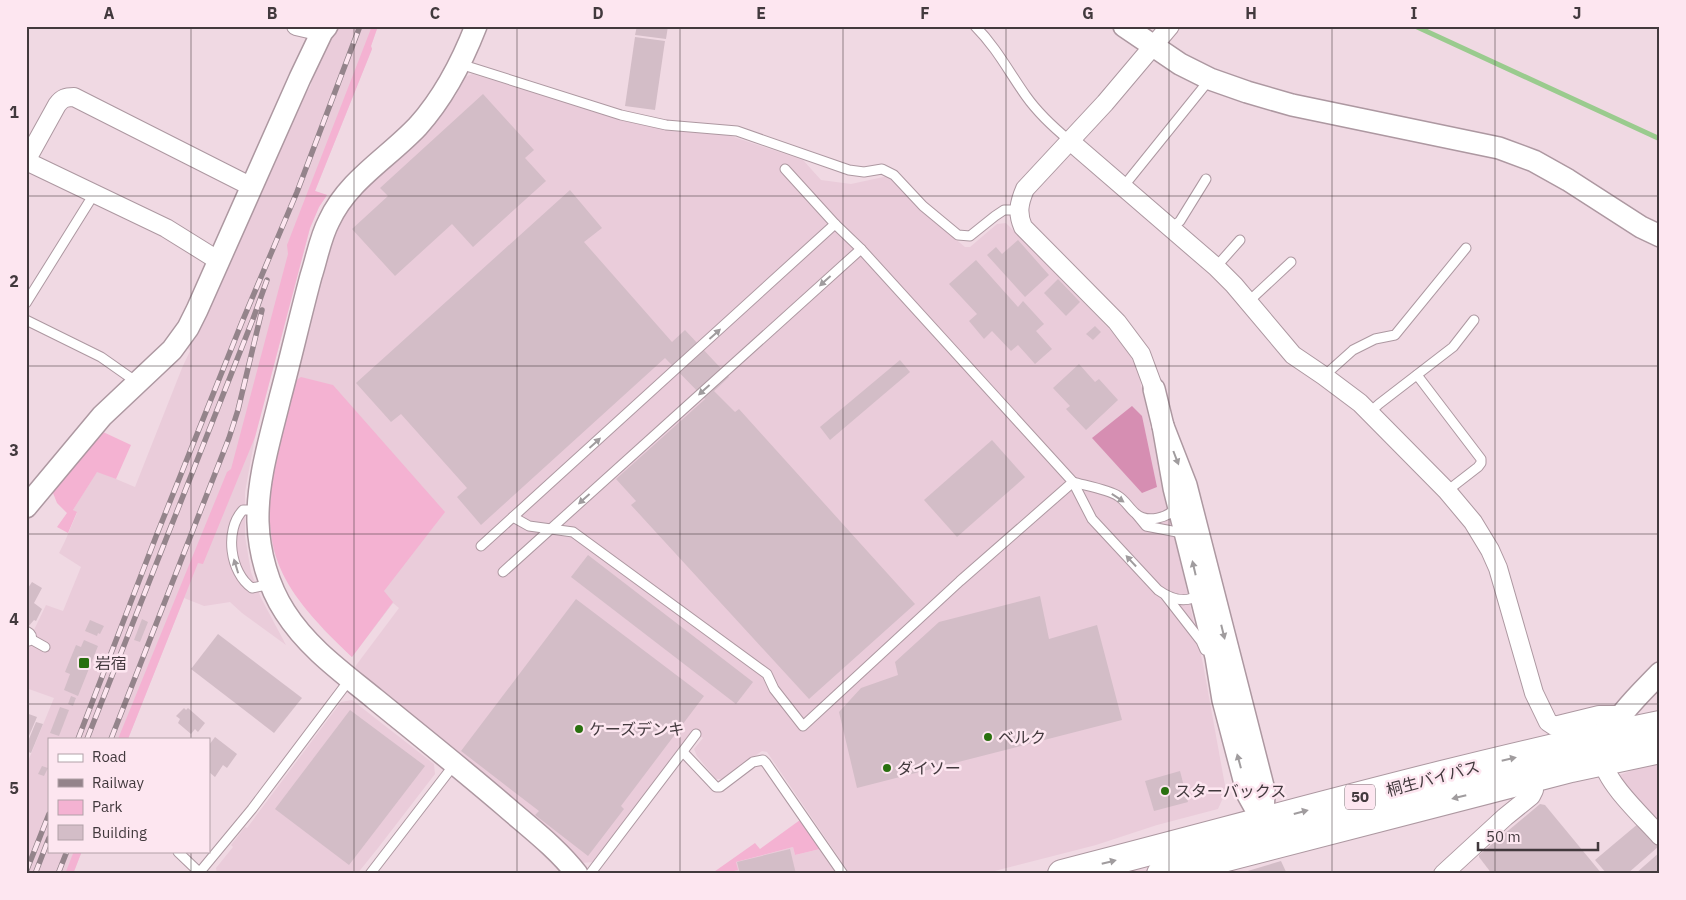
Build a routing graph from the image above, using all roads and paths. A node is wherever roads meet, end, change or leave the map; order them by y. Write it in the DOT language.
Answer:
graph roads {
  1 [pos="296,26"];
  2 [pos="476,26"];
  3 [pos="975,26"];
  4 [pos="1124,26"];
  5 [pos="1170,26"];
  6 [pos="325,29"];
  7 [pos="1154,47"];
  8 [pos="459,64"];
  9 [pos="1210,79"];
  10 [pos="1070,140"];
  11 [pos="26,161"];
  12 [pos="785,169"];
  13 [pos="1206,179"];
  14 [pos="1122,186"];
  15 [pos="252,188"];
  16 [pos="94,194"];
  17 [pos="1018,210"];
  18 [pos="835,224"];
  19 [pos="1172,228"];
  20 [pos="1660,236"];
  21 [pos="1240,240"];
  22 [pos="1466,248"];
  23 [pos="861,249"];
  24 [pos="219,261"];
  25 [pos="1291,262"];
  26 [pos="1216,267"];
  27 [pos="1248,302"];
  28 [pos="26,304"];
  29 [pos="26,320"];
  30 [pos="1474,320"];
  31 [pos="1416,375"];
  32 [pos="1324,376"];
  33 [pos="138,384"];
  34 [pos="1154,389"];
  35 [pos="1369,413"];
  36 [pos="1163,426"];
  37 [pos="1072,482"];
  38 [pos="1447,491"];
  39 [pos="1178,504"];
  40 [pos="26,507"];
  41 [pos="259,510"];
  42 [pos="1136,515"];
  43 [pos="514,517"];
  44 [pos="551,528"];
  45 [pos="1194,539"];
  46 [pos="481,546"];
  47 [pos="503,572"];
  48 [pos="271,584"];
  49 [pos="1205,589"];
  50 [pos="1165,595"];
  51 [pos="27,637"];
  52 [pos="45,647"];
  53 [pos="1660,673"];
  54 [pos="350,679"];
  55 [pos="1223,700"];
  56 [pos="1660,726"];
  57 [pos="696,734"];
  58 [pos="1611,737"];
  59 [pos="1660,748"];
  60 [pos="683,752"];
  61 [pos="454,763"];
  62 [pos="1533,779"];
  63 [pos="1266,834"];
  64 [pos="1660,836"];
  65 [pos="178,852"];
  66 [pos="200,873"];
  67 [pos="370,874"];
  68 [pos="578,874"];
  69 [pos="590,874"];
  70 [pos="844,874"];
  71 [pos="1062,874"];
  72 [pos="1161,874"];
  73 [pos="1443,874"];
  1 -- 6 [label="street"];
  2 -- 8 [label="street"];
  3 -- 10 [label="lane"];
  4 -- 7 [label="street"];
  5 -- 7 [label="street"];
  6 -- 15 [label="street"];
  7 -- 9 [label="street"];
  7 -- 10 [label="street"];
  8 -- 17 [label="lane"];
  8 -- 41 [label="street"];
  9 -- 14 [label="lane"];
  9 -- 20 [label="street"];
  10 -- 14 [label="street"];
  10 -- 17 [label="street"];
  11 -- 15 [label="street"];
  11 -- 16 [label="street"];
  12 -- 18 [label="lane"];
  13 -- 19 [label="lane"];
  14 -- 19 [label="street"];
  15 -- 24 [label="street"];
  16 -- 24 [label="street"];
  16 -- 28 [label="lane"];
  17 -- 34 [label="street"];
  18 -- 23 [label="lane"];
  43 -- 18 [label="lane, one-way"];
  19 -- 26 [label="street"];
  21 -- 26 [label="lane"];
  22 -- 32 [label="lane"];
  23 -- 37 [label="lane"];
  23 -- 44 [label="lane, one-way"];
  24 -- 33 [label="street"];
  25 -- 27 [label="lane"];
  26 -- 27 [label="street"];
  27 -- 32 [label="street"];
  29 -- 33 [label="lane"];
  30 -- 31 [label="lane"];
  31 -- 35 [label="lane"];
  31 -- 38 [label="lane"];
  32 -- 35 [label="street"];
  33 -- 40 [label="street"];
  34 -- 36 [label="street"];
  35 -- 38 [label="street"];
  36 -- 39 [label="street"];
  36 -- 45 [label="street, one-way"];
  37 -- 42 [label="lane, one-way"];
  37 -- 44 [label="lane"];
  50 -- 37 [label="lane, one-way"];
  38 -- 58 [label="street"];
  39 -- 42 [label="lane"];
  39 -- 45 [label="street"];
  41 -- 48 [label="street"];
  48 -- 41 [label="lane, one-way"];
  42 -- 45 [label="lane"];
  43 -- 44 [label="lane"];
  43 -- 46 [label="lane"];
  44 -- 47 [label="lane"];
  45 -- 49 [label="street"];
  48 -- 54 [label="street"];
  49 -- 50 [label="lane"];
  49 -- 55 [label="street"];
  49 -- 63 [label="street, one-way"];
  50 -- 55 [label="lane"];
  51 -- 52 [label="lane"];
  53 -- 58 [label="street"];
  54 -- 61 [label="street"];
  54 -- 66 [label="lane"];
  63 -- 55 [label="street, one-way"];
  56 -- 58 [label="highway, 桐生バイパス / 50"];
  57 -- 60 [label="lane"];
  58 -- 59 [label="highway, 桐生バイパス / 50"];
  58 -- 62 [label="highway, 桐生バイパス / 50"];
  63 -- 58 [label="highway, 桐生バイパス / 50, one-way"];
  58 -- 64 [label="street"];
  60 -- 69 [label="lane"];
  60 -- 70 [label="lane"];
  61 -- 67 [label="lane"];
  61 -- 68 [label="street"];
  62 -- 63 [label="highway, 桐生バイパス / 50, one-way"];
  62 -- 73 [label="street"];
  71 -- 63 [label="highway, 桐生バイパス / 50, one-way"];
  63 -- 72 [label="highway, 桐生バイパス / 50"];
  65 -- 66 [label="lane"];
}
